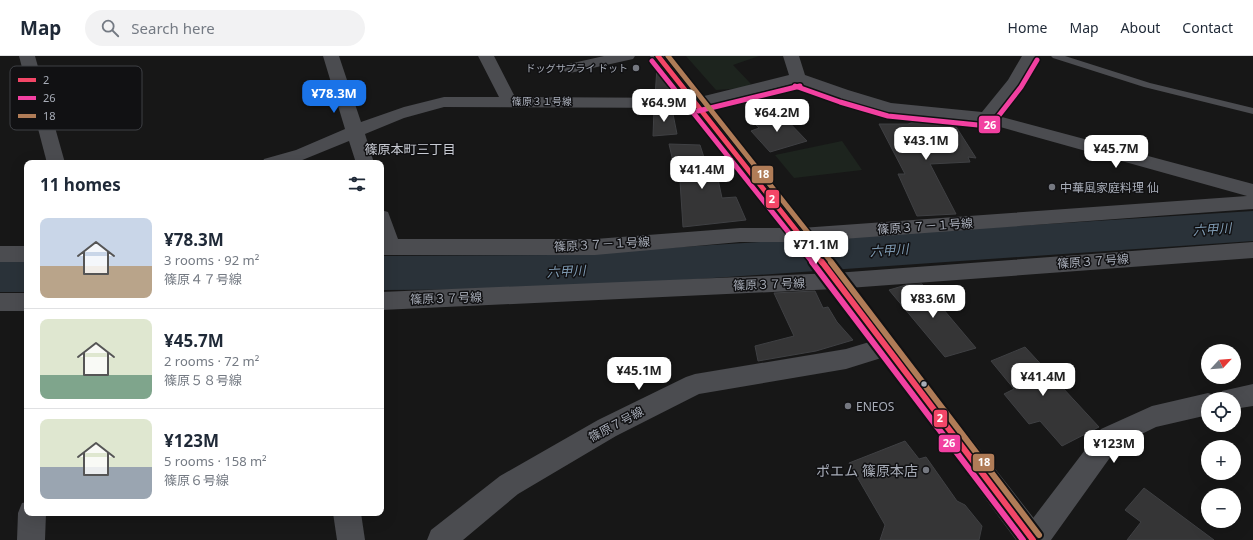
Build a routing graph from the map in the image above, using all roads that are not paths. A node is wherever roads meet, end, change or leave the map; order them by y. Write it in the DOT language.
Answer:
graph roads {
  1 [pos="27,56"];
  2 [pos="331,56"];
  3 [pos="486,56"];
  4 [pos="627,56"];
  5 [pos="658,56"];
  6 [pos="791,56"];
  7 [pos="1030,56"];
  8 [pos="1056,56"];
  9 [pos="30,66"];
  10 [pos="570,68"];
  11 [pos="798,78"];
  12 [pos="509,101"];
  13 [pos="696,102"];
  14 [pos="1253,111"];
  15 [pos="987,118"];
  16 [pos="47,130"];
  17 [pos="355,131"];
  18 [pos="55,160"];
  19 [pos="280,160"];
  20 [pos="364,160"];
  21 [pos="1253,191"];
  22 [pos="1253,202"];
  23 [pos="801,235"];
  24 [pos="385,247"];
  25 [pos="1253,250"];
  26 [pos="0,254"];
  27 [pos="24,254"];
  28 [pos="835,281"];
  29 [pos="384,301"];
  30 [pos="0,302"];
  31 [pos="24,302"];
  32 [pos="886,347"];
  33 [pos="1253,395"];
  34 [pos="1241,397"];
  35 [pos="1201,406"];
  36 [pos="32,516"];
  37 [pos="347,516"];
  38 [pos="31,540"];
  39 [pos="351,540"];
  40 [pos="441,540"];
  41 [pos="1034,540"];
  1 -- 9 [label="street"];
  2 -- 17 [label="street"];
  3 -- 12 [label="street"];
  4 -- 10 [label="street"];
  5 -- 13 [label="main road"];
  6 -- 11 [label="street"];
  7 -- 15 [label="street"];
  8 -- 14 [label="lane"];
  11 -- 13 [label="street, 篠原３１号線"];
  11 -- 15 [label="street"];
  12 -- 13 [label="street, 篠原３１号線"];
  12 -- 17 [label="street, 篠原３１号線"];
  13 -- 23 [label="main road"];
  15 -- 21 [label="street"];
  16 -- 18 [label="street"];
  17 -- 19 [label="street, 篠原３１号線"];
  17 -- 20 [label="street"];
  22 -- 23 [label="street, 篠原３７－１号線"];
  23 -- 24 [label="street, 篠原３７－１号線"];
  23 -- 28 [label="main road"];
  25 -- 28 [label="street, 篠原３７号線"];
  26 -- 27 [label="street"];
  28 -- 29 [label="street, 篠原３７号線"];
  28 -- 32 [label="main road"];
  30 -- 31 [label="street"];
  32 -- 40 [label="street, 篠原７号線"];
  32 -- 41 [label="main road"];
  33 -- 34 [label="street"];
  35 -- 41 [label="street"];
  36 -- 38 [label="street"];
  37 -- 39 [label="street"];
}
